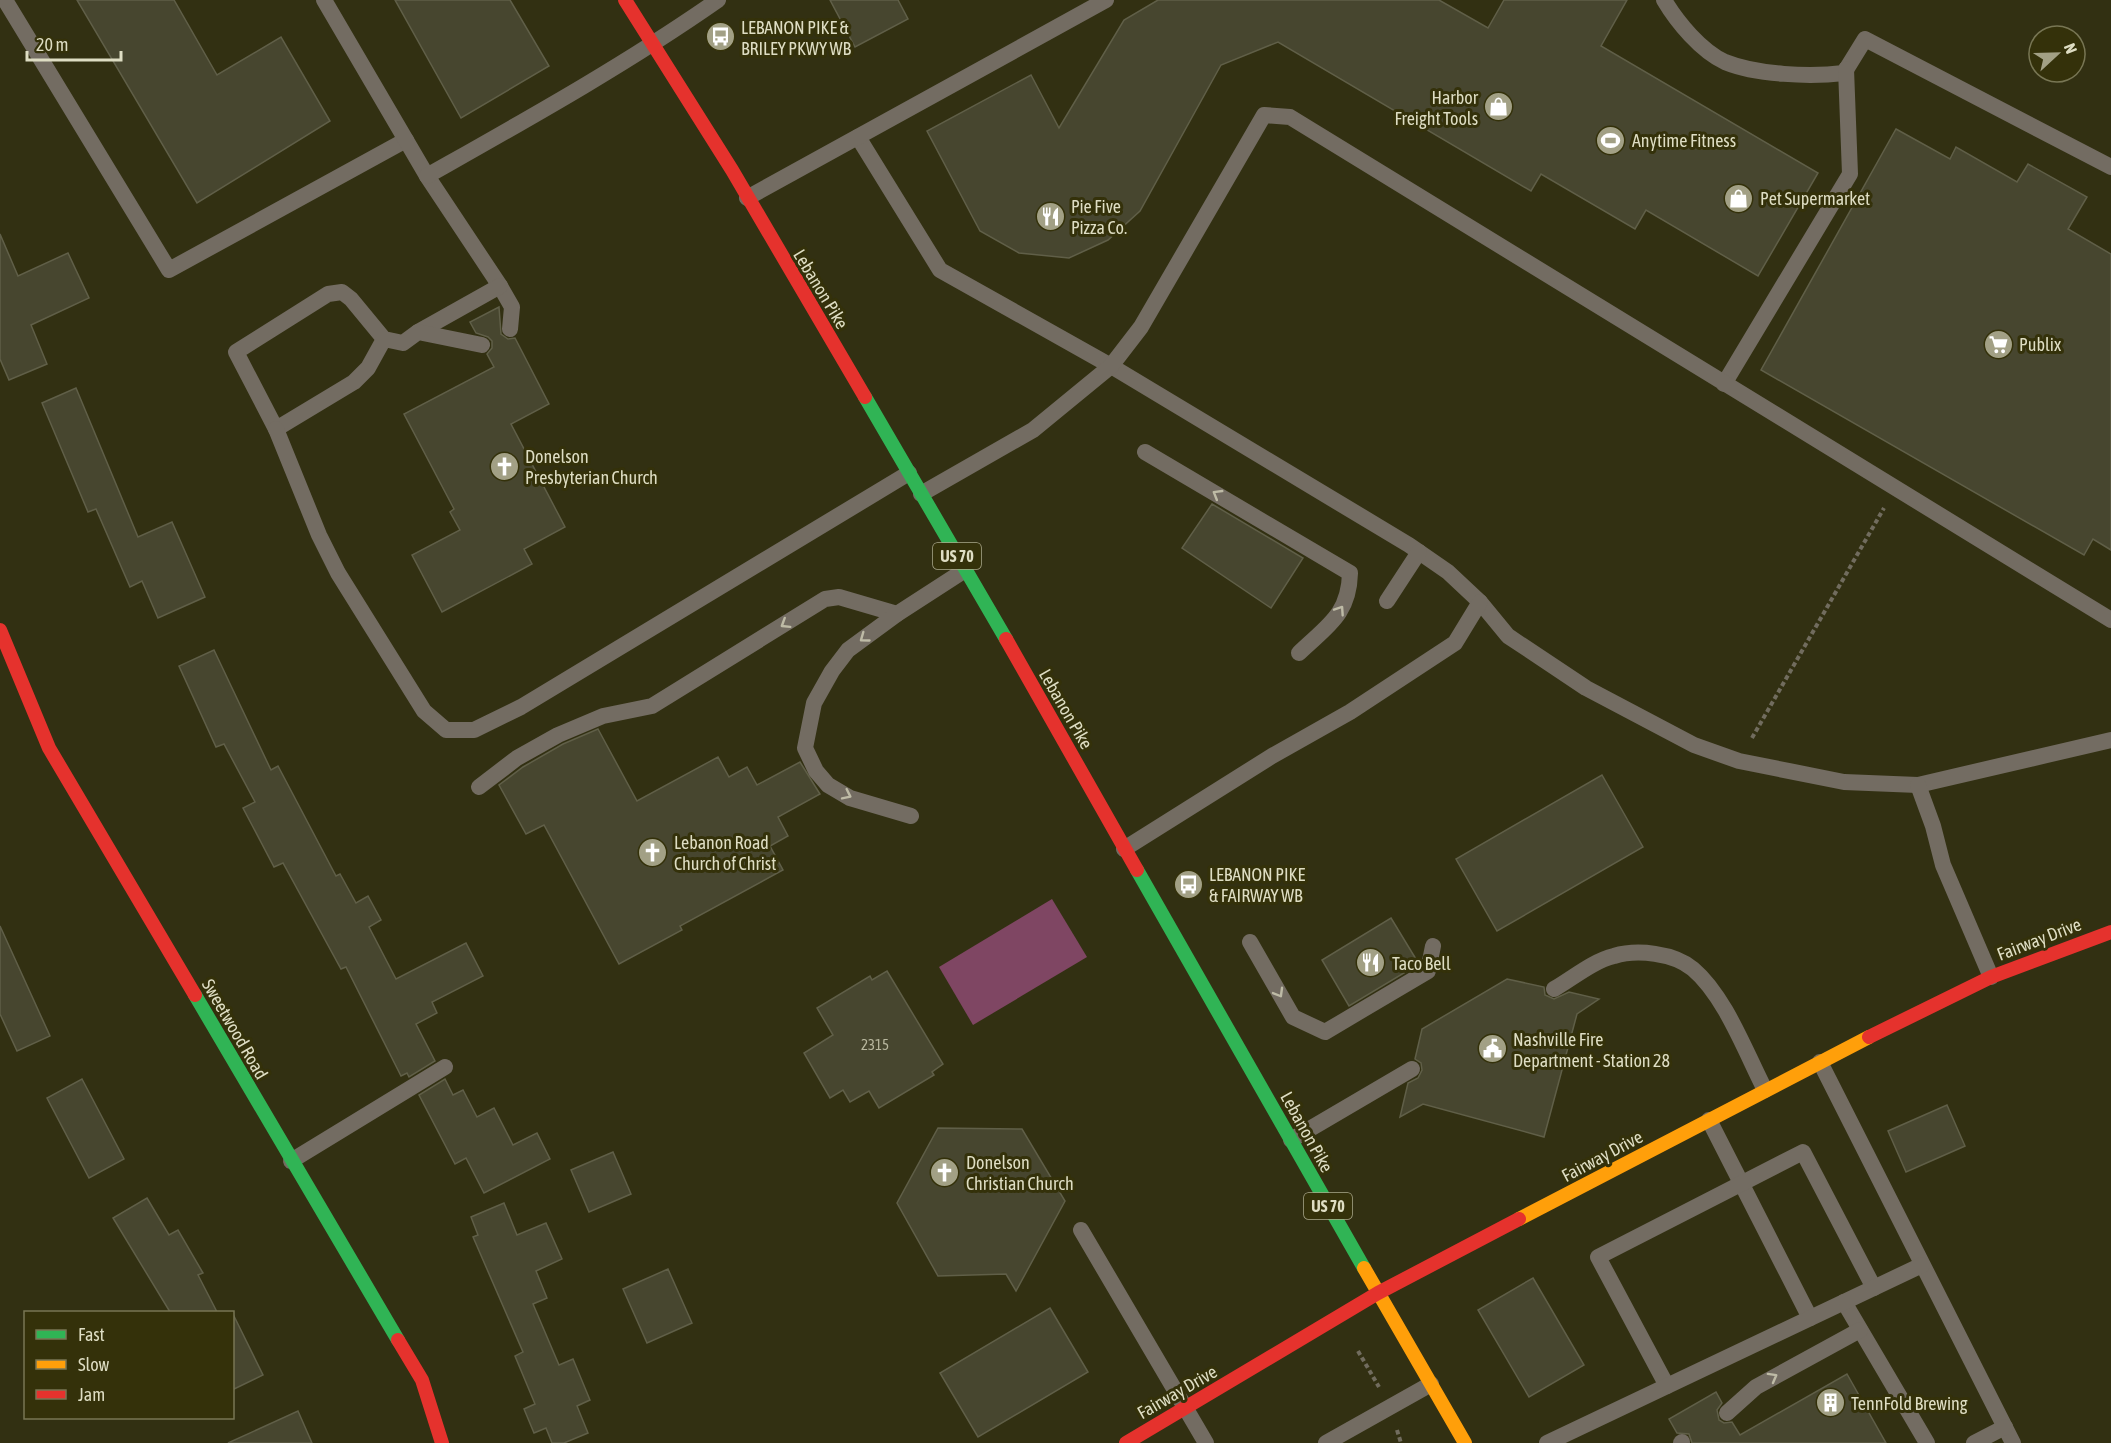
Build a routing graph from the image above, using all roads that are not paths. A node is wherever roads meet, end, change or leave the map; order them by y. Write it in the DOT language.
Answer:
graph roads {
  1 [pos="5,0"];
  2 [pos="324,0"];
  3 [pos="625,0"];
  4 [pos="718,0"];
  5 [pos="1106,0"];
  6 [pos="1664,0"];
  7 [pos="651,47"];
  8 [pos="1846,69"];
  9 [pos="858,137"];
  10 [pos="406,140"];
  11 [pos="2111,167"];
  12 [pos="427,176"];
  13 [pos="747,198"];
  14 [pos="500,286"];
  15 [pos="510,329"];
  16 [pos="418,332"];
  17 [pos="384,339"];
  18 [pos="482,345"];
  19 [pos="1111,366"];
  20 [pos="1724,384"];
  21 [pos="276,429"];
  22 [pos="1145,452"];
  23 [pos="909,473"];
  24 [pos="921,494"];
  25 [pos="1419,552"];
  26 [pos="965,570"];
  27 [pos="1387,601"];
  28 [pos="1480,602"];
  29 [pos="897,614"];
  30 [pos="2111,620"];
  31 [pos="0,630"];
  32 [pos="1299,653"];
  33 [pos="2111,741"];
  34 [pos="1918,785"];
  35 [pos="479,787"];
  36 [pos="911,816"];
  37 [pos="1124,849"];
  38 [pos="2111,932"];
  39 [pos="1250,942"];
  40 [pos="1432,946"];
  41 [pos="1991,977"];
  42 [pos="1554,989"];
  43 [pos="1820,1062"];
  44 [pos="445,1067"];
  45 [pos="1412,1069"];
  46 [pos="1765,1090"];
  47 [pos="1709,1120"];
  48 [pos="1292,1140"];
  49 [pos="291,1161"];
  50 [pos="1742,1183"];
  51 [pos="1081,1230"];
  52 [pos="1922,1265"];
  53 [pos="1874,1288"];
  54 [pos="1378,1293"];
  55 [pos="1844,1302"];
  56 [pos="1810,1317"];
  57 [pos="1860,1329"];
  58 [pos="1431,1384"];
  59 [pos="1667,1386"];
  60 [pos="1186,1407"];
  61 [pos="1727,1413"];
  62 [pos="2005,1427"];
  63 [pos="442,1443"];
  64 [pos="1126,1443"];
  65 [pos="1206,1443"];
  66 [pos="1326,1443"];
  67 [pos="1466,1443"];
  68 [pos="1547,1443"];
  69 [pos="1927,1443"];
  70 [pos="1974,1443"];
  71 [pos="2013,1443"];
  1 -- 10 [label="lane"];
  2 -- 10 [label="lane"];
  3 -- 7 [label="street, Lebanon Pike / US 70"];
  4 -- 7 [label="lane"];
  5 -- 9 [label="lane"];
  6 -- 8 [label="lane"];
  7 -- 12 [label="lane"];
  7 -- 13 [label="street, Lebanon Pike / US 70"];
  8 -- 11 [label="lane"];
  8 -- 20 [label="lane"];
  9 -- 13 [label="lane"];
  9 -- 19 [label="lane"];
  10 -- 12 [label="lane"];
  12 -- 14 [label="lane"];
  13 -- 23 [label="street, Lebanon Pike / US 70"];
  14 -- 15 [label="lane"];
  14 -- 16 [label="lane"];
  16 -- 17 [label="lane"];
  16 -- 18 [label="lane"];
  17 -- 21 [label="lane"];
  17 -- 21 [label="lane"];
  19 -- 20 [label="lane"];
  19 -- 24 [label="lane"];
  19 -- 25 [label="lane"];
  20 -- 30 [label="lane"];
  21 -- 23 [label="lane"];
  32 -- 22 [label="lane, one-way"];
  23 -- 24 [label="street, Lebanon Pike / US 70"];
  24 -- 26 [label="street, Lebanon Pike / US 70"];
  25 -- 27 [label="lane"];
  25 -- 28 [label="lane"];
  26 -- 29 [label="lane"];
  26 -- 37 [label="street, Lebanon Pike / US 70"];
  28 -- 34 [label="lane"];
  28 -- 37 [label="lane"];
  29 -- 35 [label="lane, one-way"];
  29 -- 36 [label="lane, one-way"];
  31 -- 49 [label="street, Sweetwood Road"];
  33 -- 34 [label="lane"];
  34 -- 41 [label="lane"];
  37 -- 48 [label="street, Lebanon Pike / US 70"];
  38 -- 41 [label="street, Fairway Drive"];
  39 -- 40 [label="lane, one-way"];
  41 -- 43 [label="street, Fairway Drive"];
  42 -- 46 [label="lane"];
  43 -- 46 [label="street, Fairway Drive"];
  43 -- 52 [label="lane"];
  44 -- 49 [label="lane"];
  45 -- 48 [label="lane"];
  46 -- 47 [label="street, Fairway Drive"];
  47 -- 50 [label="lane"];
  47 -- 54 [label="street, Fairway Drive"];
  48 -- 54 [label="street, Lebanon Pike / US 70"];
  49 -- 63 [label="street, Sweetwood Road"];
  50 -- 53 [label="lane"];
  50 -- 56 [label="lane"];
  50 -- 59 [label="lane"];
  51 -- 60 [label="lane"];
  52 -- 53 [label="lane"];
  52 -- 62 [label="lane"];
  53 -- 55 [label="lane"];
  54 -- 58 [label="street, Lebanon Pike / US 70"];
  54 -- 60 [label="street, Fairway Drive"];
  55 -- 56 [label="lane"];
  55 -- 57 [label="lane"];
  56 -- 59 [label="lane"];
  61 -- 57 [label="lane, one-way"];
  57 -- 69 [label="lane"];
  58 -- 66 [label="lane"];
  58 -- 67 [label="street, Lebanon Pike / US 70"];
  59 -- 68 [label="lane"];
  60 -- 64 [label="street, Fairway Drive"];
  60 -- 65 [label="lane"];
  62 -- 70 [label="lane"];
  62 -- 71 [label="lane"];
}
